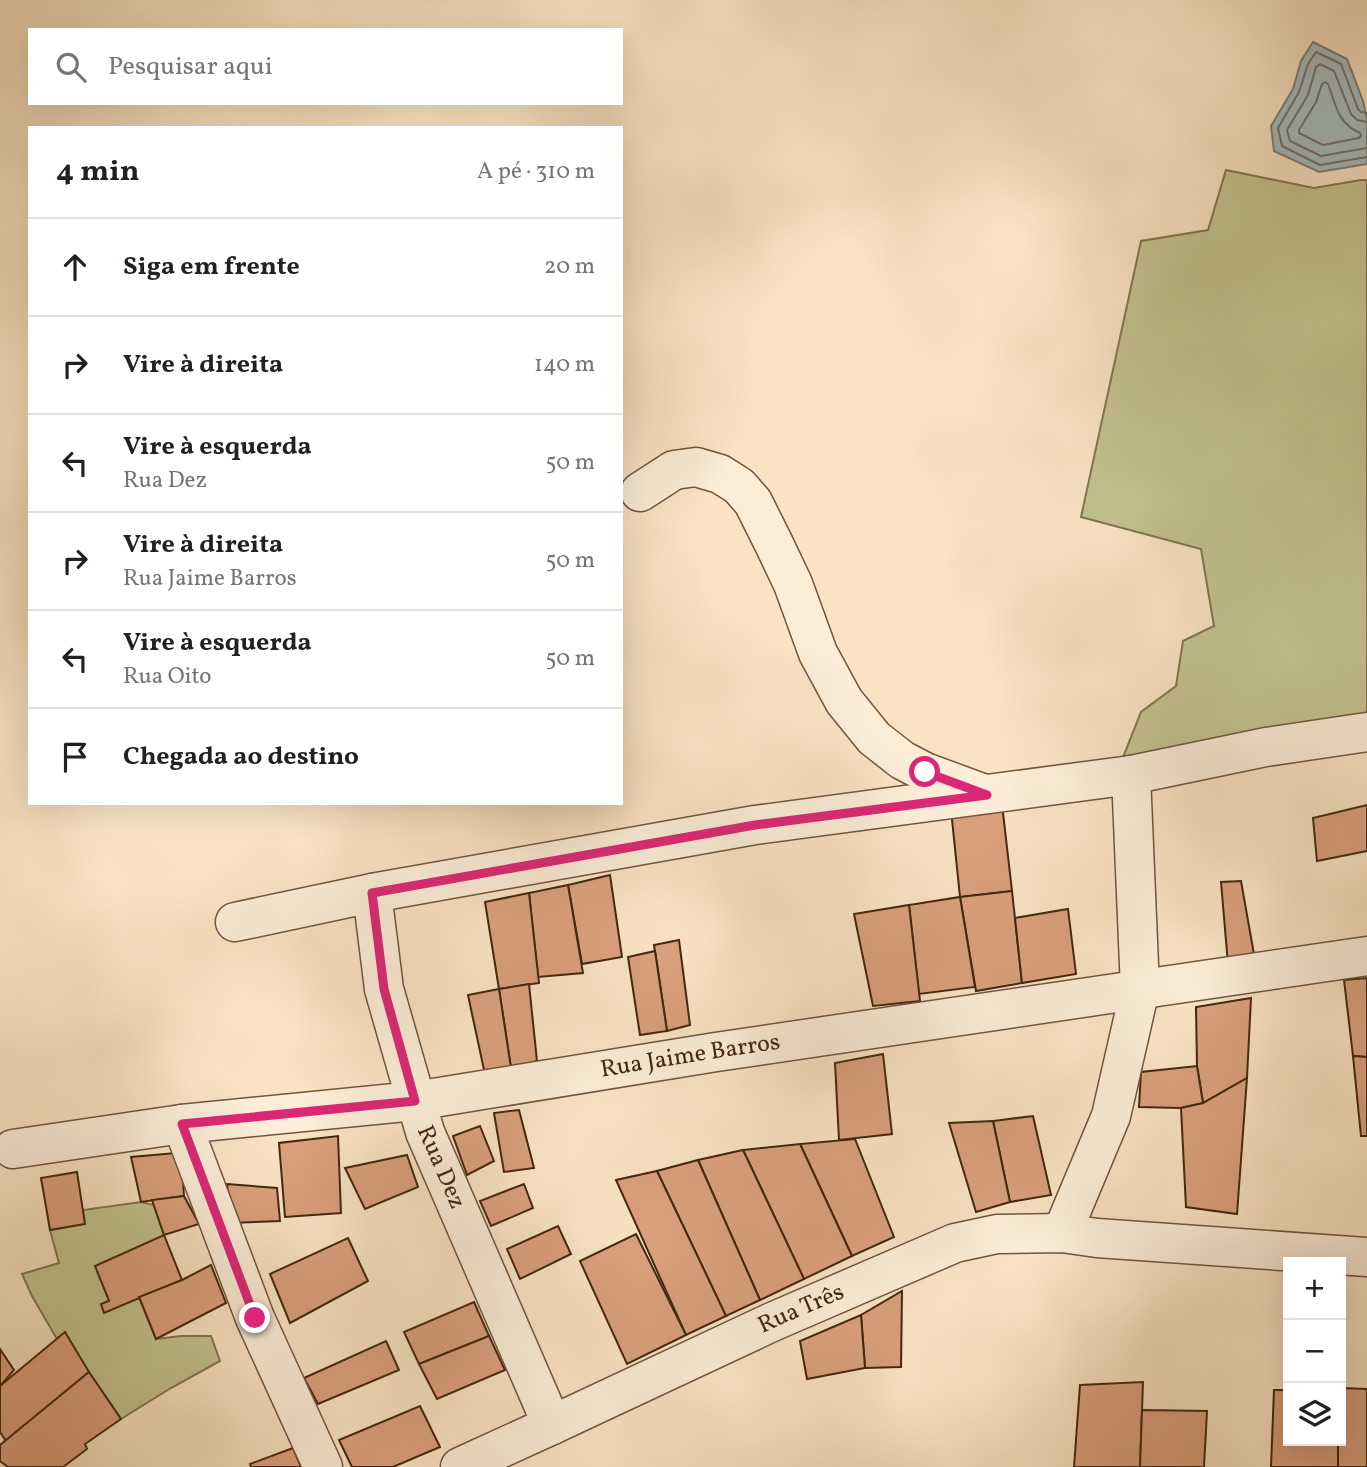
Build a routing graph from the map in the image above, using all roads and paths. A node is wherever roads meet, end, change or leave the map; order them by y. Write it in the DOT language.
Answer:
graph roads {
  1 [pos="640,492"];
  2 [pos="1367,732"];
  3 [pos="1130,775"];
  4 [pos="987,795"];
  5 [pos="372,893"];
  6 [pos="235,922"];
  7 [pos="1367,956"];
  8 [pos="1140,989"];
  9 [pos="415,1101"];
  10 [pos="182,1124"];
  11 [pos="13,1149"];
  12 [pos="1062,1233"];
  13 [pos="1367,1257"];
  14 [pos="552,1425"];
  15 [pos="323,1467"];
  16 [pos="460,1467"];
  1 -- 4 [label="street"];
  2 -- 3 [label="street"];
  3 -- 4 [label="street"];
  3 -- 8 [label="street"];
  4 -- 5 [label="street"];
  5 -- 6 [label="street"];
  5 -- 9 [label="street, Rua Dez"];
  7 -- 8 [label="street, Rua Jaime Barros"];
  8 -- 9 [label="street, Rua Jaime Barros"];
  8 -- 12 [label="street"];
  9 -- 10 [label="street, Rua Jaime Barros"];
  9 -- 14 [label="street, Rua Dez"];
  10 -- 11 [label="street, Rua Jaime Barros"];
  10 -- 15 [label="street"];
  12 -- 13 [label="street, Rua Três"];
  12 -- 14 [label="street, Rua Três"];
  14 -- 16 [label="street, Rua Três"];
}
